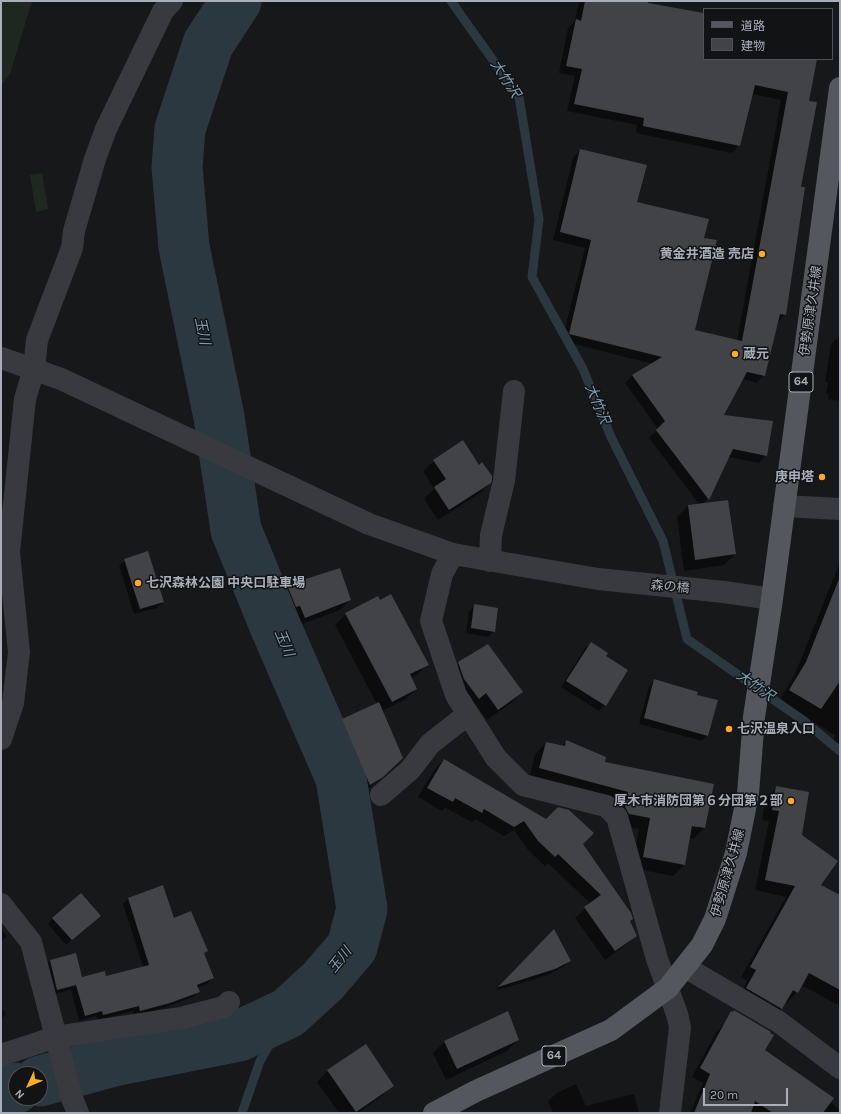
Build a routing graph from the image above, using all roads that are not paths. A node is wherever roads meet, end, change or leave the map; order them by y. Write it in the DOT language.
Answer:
graph roads {
  1 [pos="172,1"];
  2 [pos="840,88"];
  3 [pos="1,358"];
  4 [pos="34,369"];
  5 [pos="514,391"];
  6 [pos="784,506"];
  7 [pos="840,509"];
  8 [pos="453,554"];
  9 [pos="490,561"];
  10 [pos="772,599"];
  11 [pos="468,714"];
  12 [pos="1,738"];
  13 [pos="381,795"];
  14 [pos="1,904"];
  15 [pos="685,967"];
  16 [pos="668,988"];
  17 [pos="229,1002"];
  18 [pos="58,1043"];
  19 [pos="1,1055"];
  20 [pos="840,1068"];
  21 [pos="75,1106"];
  22 [pos="434,1113"];
  23 [pos="670,1113"];
  1 -- 4 [label="street"];
  2 -- 6 [label="main road, 伊勢原津久井線 / 64"];
  3 -- 4 [label="street, 森の橋"];
  4 -- 8 [label="street, 森の橋"];
  4 -- 12 [label="street"];
  5 -- 9 [label="street"];
  6 -- 7 [label="street"];
  6 -- 10 [label="main road, 伊勢原津久井線 / 64"];
  8 -- 9 [label="street, 森の橋"];
  8 -- 11 [label="street"];
  9 -- 10 [label="street, 森の橋"];
  10 -- 15 [label="main road, 伊勢原津久井線 / 64"];
  11 -- 13 [label="street"];
  11 -- 16 [label="street"];
  14 -- 18 [label="street"];
  15 -- 16 [label="main road, 伊勢原津久井線 / 64"];
  15 -- 20 [label="street"];
  16 -- 22 [label="main road, 伊勢原津久井線 / 64"];
  16 -- 23 [label="street"];
  17 -- 18 [label="street"];
  18 -- 19 [label="street"];
  18 -- 21 [label="street"];
}
